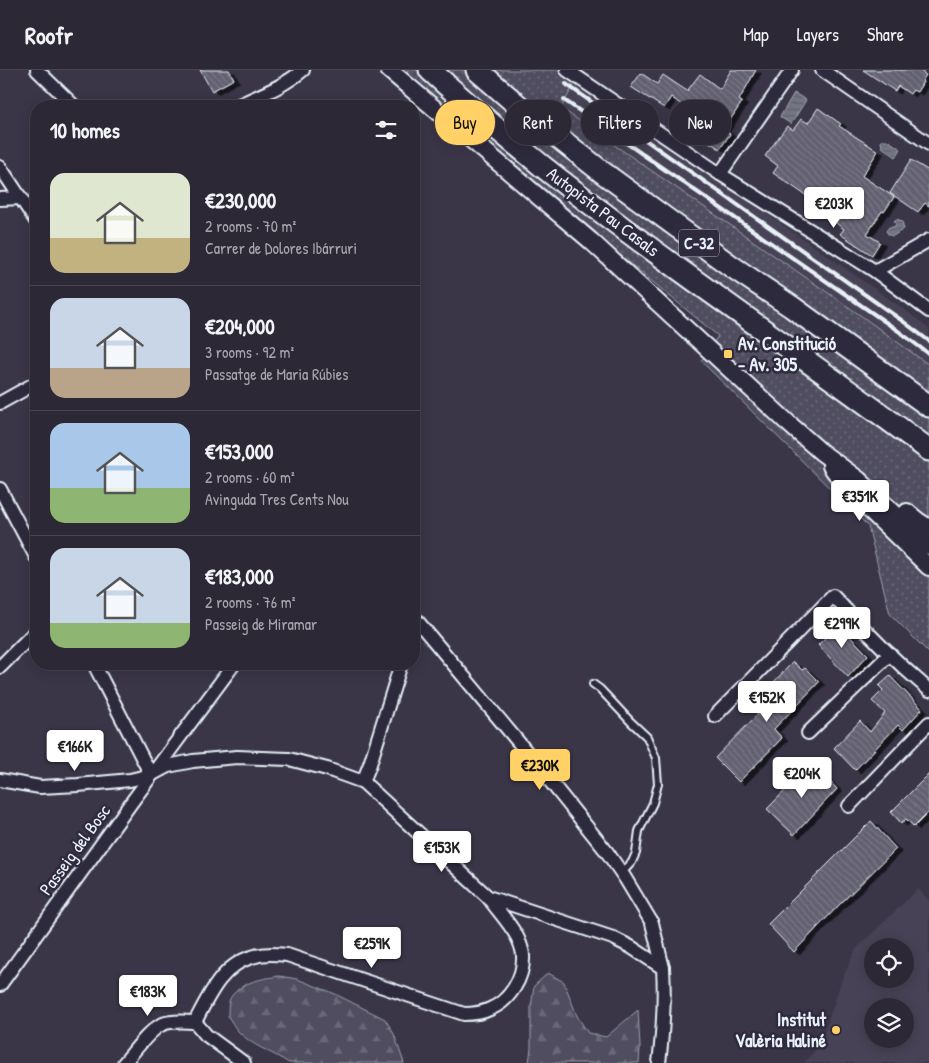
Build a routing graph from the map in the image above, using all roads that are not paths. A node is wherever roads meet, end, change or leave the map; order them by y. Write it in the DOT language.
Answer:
graph roads {
  1 [pos="37,70"];
  2 [pos="303,70"];
  3 [pos="389,70"];
  4 [pos="430,70"];
  5 [pos="478,70"];
  6 [pos="567,70"];
  7 [pos="792,70"];
  8 [pos="822,70"];
  9 [pos="68,100"];
  10 [pos="250,100"];
  11 [pos="929,144"];
  12 [pos="0,167"];
  13 [pos="720,174"];
  14 [pos="21,198"];
  15 [pos="0,199"];
  16 [pos="30,212"];
  17 [pos="929,240"];
  18 [pos="875,271"];
  19 [pos="929,311"];
  20 [pos="30,386"];
  21 [pos="0,403"];
  22 [pos="929,406"];
  23 [pos="929,450"];
  24 [pos="821,452"];
  25 [pos="858,480"];
  26 [pos="0,489"];
  27 [pos="929,528"];
  28 [pos="30,546"];
  29 [pos="929,546"];
  30 [pos="929,567"];
  31 [pos="420,626"];
  32 [pos="30,637"];
  33 [pos="890,654"];
  34 [pos="0,667"];
  35 [pos="97,670"];
  36 [pos="230,670"];
  37 [pos="399,670"];
  38 [pos="593,684"];
  39 [pos="929,690"];
  40 [pos="715,716"];
  41 [pos="929,723"];
  42 [pos="808,733"];
  43 [pos="151,775"];
  44 [pos="0,780"];
  45 [pos="363,782"];
  46 [pos="848,806"];
  47 [pos="622,874"];
  48 [pos="488,897"];
  49 [pos="663,968"];
  50 [pos="0,985"];
  51 [pos="195,1022"];
  52 [pos="124,1063"];
  53 [pos="244,1063"];
  54 [pos="659,1063"];
  1 -- 9 [label="street"];
  2 -- 10 [label="street"];
  3 -- 24 [label="street"];
  4 -- 23 [label="highway, Autopista Pau Casals / C-32"];
  5 -- 22 [label="highway, Autopista Pau Casals / C-32"];
  6 -- 13 [label="street"];
  7 -- 13 [label="street"];
  8 -- 11 [label="street"];
  12 -- 14 [label="street"];
  13 -- 18 [label="street"];
  14 -- 15 [label="street"];
  14 -- 16 [label="street"];
  17 -- 18 [label="street"];
  18 -- 19 [label="street"];
  20 -- 21 [label="street"];
  24 -- 25 [label="street"];
  24 -- 30 [label="street"];
  25 -- 27 [label="street"];
  25 -- 29 [label="street"];
  26 -- 28 [label="street"];
  31 -- 47 [label="street"];
  32 -- 34 [label="street"];
  33 -- 39 [label="street"];
  33 -- 40 [label="street"];
  33 -- 42 [label="street"];
  35 -- 43 [label="street"];
  36 -- 43 [label="street, Passeig del Bosc"];
  37 -- 45 [label="street"];
  38 -- 47 [label="lane"];
  41 -- 46 [label="street"];
  43 -- 44 [label="street"];
  43 -- 45 [label="street"];
  43 -- 50 [label="street, Passeig del Bosc"];
  45 -- 48 [label="street"];
  47 -- 49 [label="street"];
  48 -- 49 [label="street"];
  48 -- 51 [label="street"];
  49 -- 54 [label="street"];
  51 -- 52 [label="street"];
  51 -- 53 [label="street"];
}
